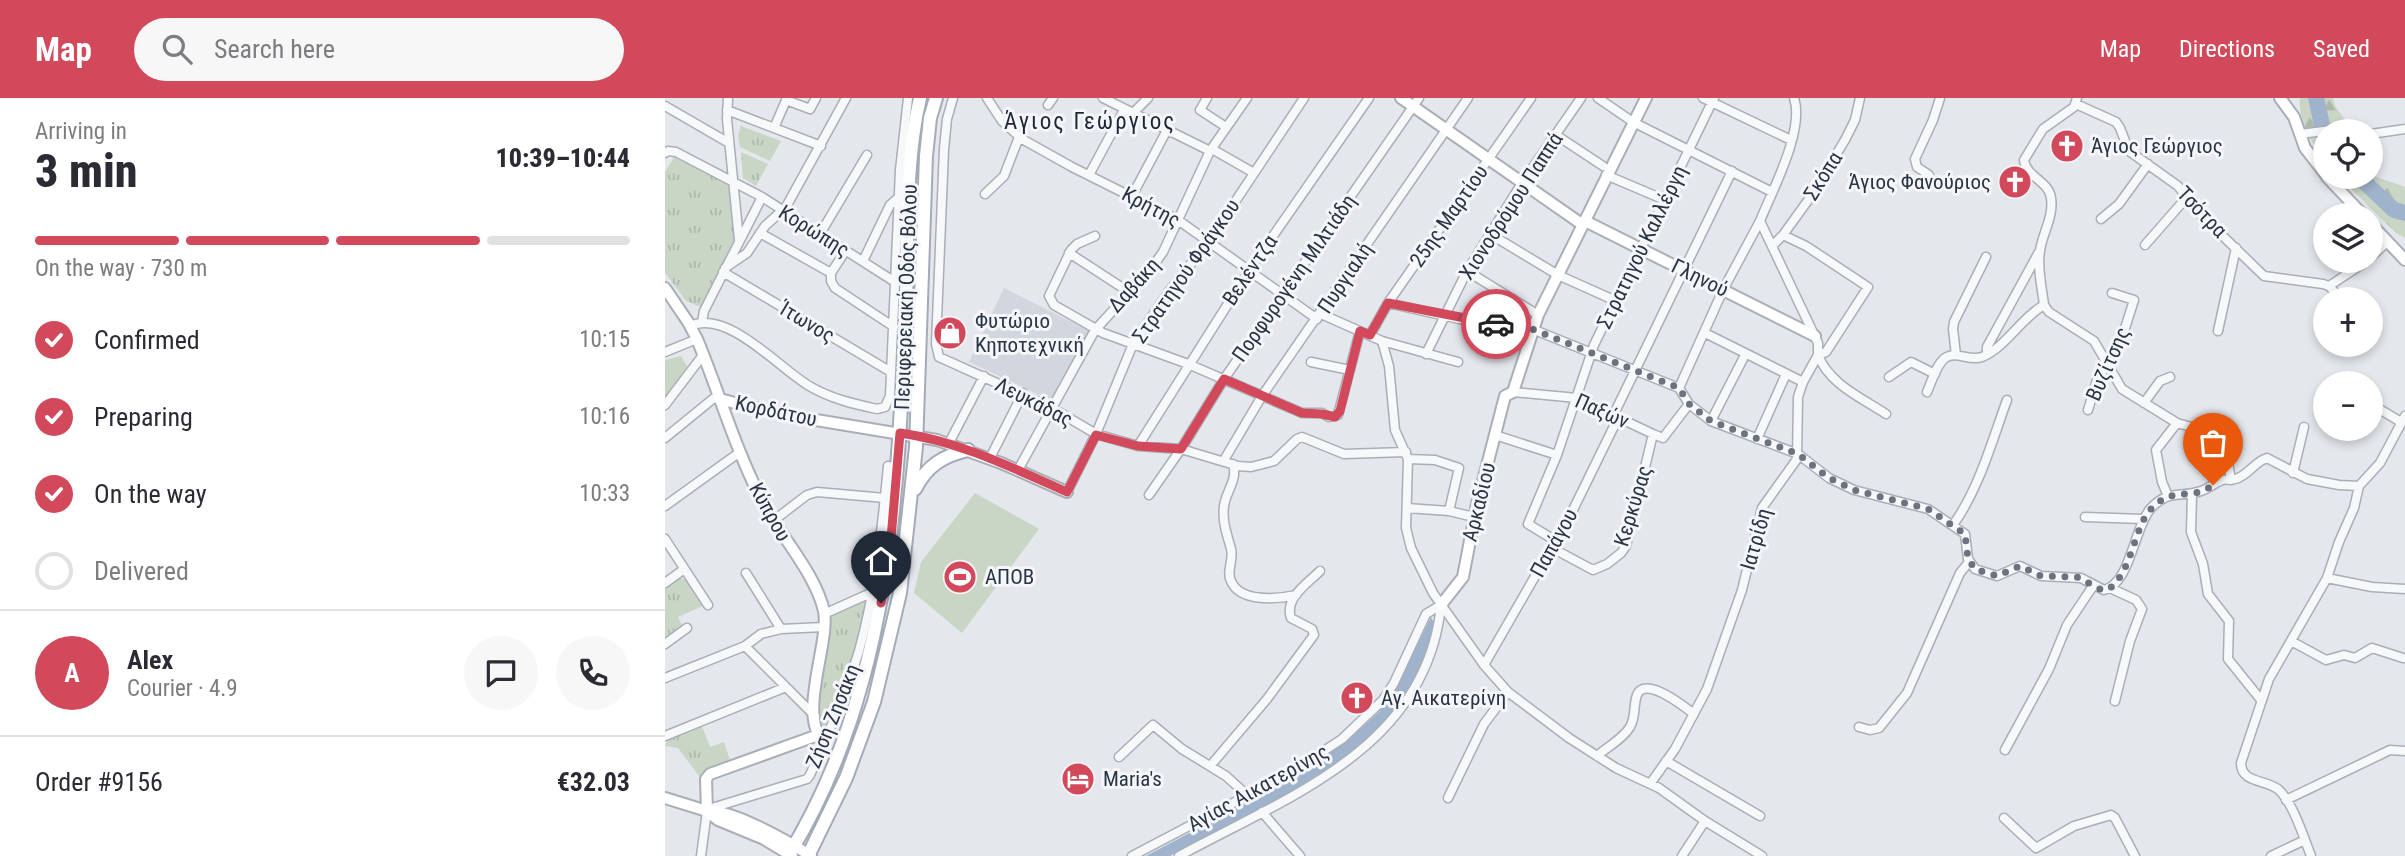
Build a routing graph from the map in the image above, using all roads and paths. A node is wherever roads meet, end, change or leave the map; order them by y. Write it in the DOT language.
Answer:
graph roads {
  1 [pos="728,98"];
  2 [pos="816,98"];
  3 [pos="846,98"];
  4 [pos="908,98"];
  5 [pos="920,98"];
  6 [pos="936,98"];
  7 [pos="953,98"];
  8 [pos="987,98"];
  9 [pos="1103,98"];
  10 [pos="1148,98"];
  11 [pos="1207,98"];
  12 [pos="1247,98"];
  13 [pos="1304,98"];
  14 [pos="1369,98"];
  15 [pos="1401,98"];
  16 [pos="1468,98"];
  17 [pos="1531,98"];
  18 [pos="1581,98"];
  19 [pos="1598,98"];
  20 [pos="1646,98"];
  21 [pos="1703,98"];
  22 [pos="1794,98"];
  23 [pos="1860,98"];
  24 [pos="1940,98"];
  25 [pos="2280,98"];
  26 [pos="786,99"];
  27 [pos="1713,100"];
  28 [pos="2076,101"];
  29 [pos="1416,102"];
  30 [pos="665,106"];
  31 [pos="727,110"];
  32 [pos="1128,112"];
  33 [pos="1633,122"];
  34 [pos="1226,127"];
  35 [pos="774,128"];
  36 [pos="1447,128"];
  37 [pos="2405,129"];
  38 [pos="1167,130"];
  39 [pos="2313,132"];
  40 [pos="2383,132"];
  41 [pos="2300,134"];
  42 [pos="1556,135"];
  43 [pos="1019,137"];
  44 [pos="1791,141"];
  45 [pos="729,143"];
  46 [pos="821,146"];
  47 [pos="1690,149"];
  48 [pos="1211,150"];
  49 [pos="665,153"];
  50 [pos="867,155"];
  51 [pos="1489,159"];
  52 [pos="2313,159"];
  53 [pos="2148,164"];
  54 [pos="1604,170"];
  55 [pos="1732,171"];
  56 [pos="1254,173"];
  57 [pos="1929,175"];
  58 [pos="1089,176"];
  59 [pos="733,181"];
  60 [pos="1522,183"];
  61 [pos="2338,189"];
  62 [pos="1772,192"];
  63 [pos="985,194"];
  64 [pos="1132,196"];
  65 [pos="762,197"];
  66 [pos="899,197"];
  67 [pos="2187,197"];
  68 [pos="1665,200"];
  69 [pos="2352,203"];
  70 [pos="782,211"];
  71 [pos="2101,219"];
  72 [pos="1178,220"];
  73 [pos="1760,221"];
  74 [pos="1584,223"];
  75 [pos="760,233"];
  76 [pos="820,233"];
  77 [pos="1490,234"];
  78 [pos="1783,235"];
  79 [pos="1095,236"];
  80 [pos="2383,236"];
  81 [pos="739,240"];
  82 [pos="1209,241"];
  83 [pos="2388,241"];
  84 [pos="2145,245"];
  85 [pos="1772,246"];
  86 [pos="2383,246"];
  87 [pos="2236,248"];
  88 [pos="1641,249"];
  89 [pos="846,250"];
  90 [pos="2039,252"];
  91 [pos="1069,253"];
  92 [pos="1986,257"];
  93 [pos="2405,260"];
  94 [pos="863,261"];
  95 [pos="1250,269"];
  96 [pos="724,270"];
  97 [pos="1467,271"];
  98 [pos="1683,271"];
  99 [pos="2349,273"];
  100 [pos="831,274"];
  101 [pos="1558,275"];
  102 [pos="895,282"];
  103 [pos="2329,286"];
  104 [pos="665,288"];
  105 [pos="1723,289"];
  106 [pos="1129,292"];
  107 [pos="2112,293"];
  108 [pos="1285,294"];
  109 [pos="1616,301"];
  110 [pos="1388,303"];
  111 [pos="2044,305"];
  112 [pos="1538,315"];
  113 [pos="1319,316"];
  114 [pos="1445,316"];
  115 [pos="702,322"];
  116 [pos="690,326"];
  117 [pos="894,327"];
  118 [pos="1532,329"];
  119 [pos="1095,330"];
  120 [pos="1360,331"];
  121 [pos="2218,331"];
  122 [pos="1705,333"];
  123 [pos="1370,335"];
  124 [pos="1815,336"];
  125 [pos="697,339"];
  126 [pos="1381,341"];
  127 [pos="1133,344"];
  128 [pos="665,352"];
  129 [pos="1591,353"];
  130 [pos="1426,354"];
  131 [pos="1987,354"];
  132 [pos="703,355"];
  133 [pos="1745,355"];
  134 [pos="1818,355"];
  135 [pos="1956,355"];
  136 [pos="1311,362"];
  137 [pos="1458,362"];
  138 [pos="1188,364"];
  139 [pos="2108,364"];
  140 [pos="1350,370"];
  141 [pos="1635,370"];
  142 [pos="891,372"];
  143 [pos="1786,374"];
  144 [pos="1935,374"];
  145 [pos="984,376"];
  146 [pos="1889,377"];
  147 [pos="2170,377"];
  148 [pos="1224,379"];
  149 [pos="1803,382"];
  150 [pos="1679,388"];
  151 [pos="1927,391"];
  152 [pos="1023,393"];
  153 [pos="1510,393"];
  154 [pos="1262,396"];
  155 [pos="1577,398"];
  156 [pos="720,399"];
  157 [pos="2007,400"];
  158 [pos="2144,403"];
  159 [pos="1689,404"];
  160 [pos="665,405"];
  161 [pos="1052,408"];
  162 [pos="2088,410"];
  163 [pos="2383,410"];
  164 [pos="1886,414"];
  165 [pos="1615,417"];
  166 [pos="2403,419"];
  167 [pos="1711,421"];
  168 [pos="2177,423"];
  169 [pos="2304,427"];
  170 [pos="900,433"];
  171 [pos="1653,434"];
  172 [pos="916,435"];
  173 [pos="1096,435"];
  174 [pos="1495,435"];
  175 [pos="665,438"];
  176 [pos="1757,439"];
  177 [pos="949,443"];
  178 [pos="1138,446"];
  179 [pos="1181,449"];
  180 [pos="968,450"];
  181 [pos="740,452"];
  182 [pos="1798,454"];
  183 [pos="1407,455"];
  184 [pos="1557,455"];
  185 [pos="990,458"];
  186 [pos="1224,460"];
  187 [pos="1233,464"];
  188 [pos="888,466"];
  189 [pos="1018,470"];
  190 [pos="2293,472"];
  191 [pos="2231,480"];
  192 [pos="2359,486"];
  193 [pos="1067,492"];
  194 [pos="2192,494"];
  195 [pos="1149,495"];
  196 [pos="912,496"];
  197 [pos="2168,496"];
  198 [pos="885,498"];
  199 [pos="665,506"];
  200 [pos="1407,508"];
  201 [pos="1448,511"];
  202 [pos="1474,517"];
  203 [pos="2085,517"];
  204 [pos="2143,519"];
  205 [pos="773,521"];
  206 [pos="1953,525"];
  207 [pos="665,539"];
  208 [pos="1554,544"];
  209 [pos="1969,562"];
  210 [pos="683,570"];
  211 [pos="1320,571"];
  212 [pos="746,573"];
  213 [pos="2327,578"];
  214 [pos="665,583"];
  215 [pos="2093,586"];
  216 [pos="2110,588"];
  217 [pos="2405,589"];
  218 [pos="873,592"];
  219 [pos="1297,594"];
  220 [pos="708,605"];
  221 [pos="1441,605"];
  222 [pos="824,614"];
  223 [pos="824,627"];
  224 [pos="687,628"];
  225 [pos="781,629"];
  226 [pos="2291,641"];
  227 [pos="665,644"];
  228 [pos="745,646"];
  229 [pos="2403,658"];
  230 [pos="1484,664"];
  231 [pos="665,678"];
  232 [pos="786,687"];
  233 [pos="1508,692"];
  234 [pos="2261,700"];
  235 [pos="2115,701"];
  236 [pos="1694,713"];
  237 [pos="815,716"];
  238 [pos="1859,727"];
  239 [pos="665,736"];
  240 [pos="821,738"];
  241 [pos="2005,750"];
  242 [pos="2405,751"];
  243 [pos="1597,756"];
  244 [pos="1119,757"];
  245 [pos="1666,761"];
  246 [pos="1211,765"];
  247 [pos="1650,784"];
  248 [pos="1247,795"];
  249 [pos="665,798"];
  250 [pos="1448,798"];
  251 [pos="2286,800"];
  252 [pos="707,811"];
  253 [pos="1262,812"];
  254 [pos="1760,817"];
  255 [pos="2004,818"];
  256 [pos="1705,821"];
  257 [pos="2305,840"];
  258 [pos="791,853"];
  259 [pos="809,855"];
  260 [pos="701,856"];
  261 [pos="1132,856"];
  262 [pos="1179,856"];
  263 [pos="1300,856"];
  264 [pos="1682,856"];
  265 [pos="1762,856"];
  266 [pos="2134,856"];
  267 [pos="2271,856"];
  268 [pos="2311,856"];
  1 -- 31 [label="street"];
  2 -- 26 [label="street"];
  3 -- 46 [label="street"];
  4 -- 66 [label="street"];
  5 -- 170 [label="main road, Περιφερειακή Οδός Βόλου"];
  6 -- 172 [label="main road, Περιφερειακή Οδός Βόλου"];
  7 -- 145 [label="street, Λευκάδας"];
  8 -- 43 [label="street, Κρήτης"];
  9 -- 32 [label="street"];
  10 -- 32 [label="street"];
  11 -- 34 [label="street"];
  12 -- 34 [label="street, Δαβάκη"];
  13 -- 56 [label="street, Στρατηγού Φράγκου"];
  14 -- 95 [label="street, Βελέντζα"];
  15 -- 29 [label="street, Γληνού"];
  16 -- 36 [label="street, Πυργιαλή"];
  17 -- 51 [label="street, 25ης Μαρτίου"];
  18 -- 42 [label="street, Χιονοδρόμου Παππά"];
  19 -- 33 [label="street"];
  20 -- 33 [label="street, Αρκαδίου"];
  21 -- 27 [label="street"];
  22 -- 44 [label="street"];
  23 -- 78 [label="street, Σκόπα"];
  24 -- 57 [label="street"];
  25 -- 41 [label="street"];
  26 -- 35 [label="street"];
  27 -- 44 [label="street"];
  27 -- 47 [label="street, Στρατηγού Καλλέργη"];
  28 -- 53 [label="street, Τσότρα"];
  28 -- 90 [label="street"];
  29 -- 36 [label="street, Γληνού"];
  29 -- 108 [label="street, Πορφυρογένη Μιλτιάδη"];
  30 -- 45 [label="street"];
  31 -- 35 [label="street"];
  31 -- 45 [label="street"];
  32 -- 38 [label="street"];
  32 -- 58 [label="street"];
  33 -- 47 [label="street"];
  33 -- 54 [label="street, Αρκαδίου"];
  34 -- 48 [label="street, Δαβάκη"];
  35 -- 46 [label="street"];
  36 -- 51 [label="street, Γληνού"];
  36 -- 113 [label="street, Πυργιαλή"];
  37 -- 40 [label="street"];
  38 -- 48 [label="street"];
  38 -- 64 [label="street"];
  39 -- 41 [label="street"];
  41 -- 52 [label="street"];
  42 -- 54 [label="street"];
  42 -- 60 [label="street, Χιονοδρόμου Παππά"];
  43 -- 58 [label="street, Κρήτης"];
  43 -- 63 [label="street"];
  44 -- 62 [label="street"];
  45 -- 59 [label="street"];
  46 -- 70 [label="street"];
  47 -- 55 [label="street"];
  47 -- 68 [label="street, Στρατηγού Καλλέργη"];
  48 -- 56 [label="street"];
  48 -- 72 [label="street, Δαβάκη"];
  49 -- 59 [label="street, Κορώπης"];
  50 -- 76 [label="street"];
  51 -- 60 [label="street, Γληνού"];
  51 -- 110 [label="street, 25ης Μαρτίου"];
  53 -- 67 [label="street, Τσότρα"];
  53 -- 71 [label="street"];
  54 -- 68 [label="street"];
  54 -- 74 [label="street, Αρκαδίου"];
  55 -- 62 [label="street"];
  55 -- 98 [label="street, Παπάγου"];
  56 -- 82 [label="street, Στρατηγού Φράγκου"];
  58 -- 64 [label="street, Κρήτης"];
  59 -- 65 [label="street, Κορώπης"];
  59 -- 81 [label="street"];
  60 -- 74 [label="street, Γληνού"];
  60 -- 77 [label="street, Χιονοδρόμου Παππά"];
  61 -- 69 [label="street"];
  62 -- 73 [label="street"];
  64 -- 72 [label="street, Κρήτης"];
  65 -- 70 [label="street, Κορώπης"];
  65 -- 81 [label="street"];
  66 -- 94 [label="street"];
  66 -- 102 [label="street"];
  67 -- 84 [label="street"];
  67 -- 87 [label="street, Τσότρα"];
  68 -- 88 [label="street, Στρατηγού Καλλέργη"];
  70 -- 75 [label="street"];
  70 -- 76 [label="street, Κορώπης"];
  72 -- 82 [label="street, Κρήτης"];
  72 -- 106 [label="street, Δαβάκη"];
  73 -- 85 [label="street"];
  73 -- 105 [label="street"];
  74 -- 88 [label="street, Γληνού"];
  74 -- 101 [label="street, Αρκαδίου"];
  75 -- 96 [label="street"];
  75 -- 100 [label="street"];
  76 -- 89 [label="street, Κορώπης"];
  77 -- 97 [label="street, Χιονοδρόμου Παππά"];
  77 -- 101 [label="street"];
  78 -- 85 [label="street, Σκόπα"];
  78 -- 134 [label="street"];
  79 -- 91 [label="street"];
  80 -- 83 [label="street"];
  81 -- 96 [label="street"];
  82 -- 95 [label="street, Κρήτης"];
  82 -- 127 [label="street, Στρατηγού Φράγκου"];
  83 -- 86 [label="street"];
  83 -- 93 [label="street"];
  85 -- 124 [label="street"];
  87 -- 103 [label="street, Τσότρα"];
  87 -- 121 [label="street"];
  88 -- 98 [label="street, Γληνού"];
  88 -- 109 [label="street, Στρατηγού Καλλέργη"];
  89 -- 94 [label="street, Κορώπης"];
  89 -- 100 [label="street"];
  90 -- 111 [label="street"];
  90 -- 131 [label="street"];
  91 -- 106 [label="street"];
  91 -- 119 [label="street"];
  92 -- 135 [label="street"];
  94 -- 102 [label="street, Κορώπης"];
  95 -- 108 [label="street, Κρήτης"];
  95 -- 138 [label="street, Βελέντζα"];
  96 -- 115 [label="street"];
  96 -- 142 [label="street, Ίτωνος"];
  97 -- 112 [label="street"];
  97 -- 114 [label="street, Χιονοδρόμου Παππά"];
  98 -- 105 [label="street, Γληνού"];
  98 -- 141 [label="street, Παπάγου"];
  99 -- 103 [label="street"];
  100 -- 117 [label="street"];
  101 -- 109 [label="street"];
  101 -- 112 [label="street, Αρκαδίου"];
  102 -- 117 [label="street"];
  104 -- 116 [label="street, Κύπρου"];
  105 -- 122 [label="street"];
  105 -- 124 [label="street, Γληνού"];
  106 -- 119 [label="street, Δαβάκη"];
  107 -- 139 [label="street, Βυζίτσης"];
  108 -- 113 [label="street, Κρήτης"];
  108 -- 148 [label="street, Πορφυρογένη Μιλτιάδη"];
  109 -- 129 [label="street, Στρατηγού Καλλέργη"];
  110 -- 114 [label="street"];
  110 -- 123 [label="street, 25ης Μαρτίου"];
  111 -- 131 [label="street"];
  111 -- 139 [label="street"];
  112 -- 118 [label="street, Αρκαδίου"];
  113 -- 120 [label="street, Κρήτης"];
  113 -- 154 [label="street, Πυργιαλή"];
  114 -- 118 [label="street"];
  114 -- 130 [label="street, Χιονοδρόμου Παππά"];
  115 -- 116 [label="street"];
  115 -- 142 [label="street"];
  116 -- 125 [label="street, Κύπρου"];
  117 -- 142 [label="street"];
  118 -- 129 [label="street"];
  118 -- 153 [label="street, Αρκαδίου"];
  119 -- 127 [label="street"];
  119 -- 161 [label="street, Δαβάκη"];
  120 -- 123 [label="street, Κρήτης"];
  120 -- 140 [label="street"];
  122 -- 133 [label="street"];
  122 -- 150 [label="street"];
  123 -- 126 [label="street, Κρήτης"];
  124 -- 134 [label="street"];
  125 -- 128 [label="street"];
  125 -- 132 [label="street, Κύπρου"];
  126 -- 130 [label="street, Κρήτης"];
  126 -- 183 [label="street"];
  127 -- 138 [label="street"];
  127 -- 173 [label="street, Στρατηγού Φράγκου"];
  129 -- 141 [label="street"];
  129 -- 155 [label="street, Στρατηγού Καλλέργη"];
  130 -- 137 [label="street, Κρήτης"];
  131 -- 135 [label="street"];
  132 -- 156 [label="street, Κύπρου"];
  132 -- 160 [label="street"];
  133 -- 143 [label="street"];
  133 -- 167 [label="street"];
  134 -- 149 [label="street"];
  134 -- 164 [label="street"];
  135 -- 144 [label="street"];
  136 -- 140 [label="street"];
  138 -- 148 [label="street"];
  138 -- 178 [label="street, Βελέντζα"];
  139 -- 158 [label="street"];
  139 -- 162 [label="street, Βυζίτσης"];
  140 -- 154 [label="street"];
  141 -- 150 [label="street"];
  141 -- 165 [label="street, Παπάγου"];
  143 -- 149 [label="street"];
  143 -- 176 [label="street"];
  144 -- 146 [label="street"];
  144 -- 151 [label="street"];
  145 -- 152 [label="street, Λευκάδας"];
  145 -- 177 [label="street"];
  147 -- 158 [label="street"];
  148 -- 154 [label="street"];
  148 -- 179 [label="street, Πορφυρογένη Μιλτιάδη"];
  149 -- 182 [label="street"];
  150 -- 159 [label="street"];
  152 -- 161 [label="street, Λευκάδας"];
  152 -- 185 [label="street"];
  153 -- 155 [label="street, Παξών"];
  153 -- 174 [label="street, Αρκαδίου"];
  154 -- 186 [label="street, Πυργιαλή"];
  155 -- 165 [label="street, Παξών"];
  155 -- 184 [label="street, Στρατηγού Καλλέργη"];
  156 -- 170 [label="street, Κορδάτου"];
  156 -- 175 [label="street, Κορδάτου"];
  156 -- 181 [label="street, Κύπρου"];
  157 -- 206 [label="street"];
  158 -- 168 [label="street"];
  159 -- 167 [label="street"];
  159 -- 171 [label="street"];
  161 -- 173 [label="street, Λευκάδας"];
  161 -- 189 [label="street, Δαβάκη"];
  163 -- 166 [label="street"];
  165 -- 171 [label="street, Παξών"];
  165 -- 208 [label="street, Παπάγου"];
  166 -- 192 [label="street"];
  167 -- 176 [label="street"];
  168 -- 191 [label="street"];
  168 -- 197 [label="street"];
  169 -- 190 [label="street"];
  170 -- 172 [label="street, Κορδάτου"];
  170 -- 258 [label="main road, Περιφερειακή Οδός Βόλου"];
  171 -- 208 [label="street, Κερκύρας"];
  172 -- 177 [label="street, Κορδάτου"];
  172 -- 196 [label="main road, Περιφερειακή Οδός Βόλου"];
  173 -- 178 [label="street, Λευκάδας"];
  173 -- 193 [label="street, Στρατηγού Φράγκου"];
  174 -- 184 [label="street"];
  174 -- 202 [label="street, Αρκαδίου"];
  176 -- 182 [label="street"];
  177 -- 180 [label="street, Κορδάτου"];
  178 -- 179 [label="street, Λευκάδας"];
  179 -- 186 [label="street, Λευκάδας"];
  179 -- 195 [label="street, Πορφυρογένη Μιλτιάδη"];
  180 -- 185 [label="street, Κορδάτου"];
  180 -- 196 [label="main road"];
  181 -- 199 [label="street"];
  181 -- 205 [label="street, Κύπρου"];
  182 -- 206 [label="street"];
  182 -- 236 [label="street, Ιατρίδη"];
  183 -- 187 [label="street, Λευκάδας"];
  183 -- 200 [label="street"];
  183 -- 201 [label="street"];
  184 -- 208 [label="street, Στρατηγού Καλλέργη"];
  185 -- 189 [label="street, Κορδάτου"];
  186 -- 187 [label="street, Λευκάδας"];
  187 -- 219 [label="street"];
  188 -- 198 [label="street, Ζήση Ζησάκη"];
  189 -- 193 [label="street, Κορδάτου"];
  190 -- 191 [label="street"];
  190 -- 192 [label="street"];
  191 -- 194 [label="street"];
  192 -- 213 [label="street"];
  194 -- 197 [label="street"];
  194 -- 234 [label="street"];
  196 -- 259 [label="main road, Περιφερειακή Οδός Βόλου"];
  197 -- 204 [label="street"];
  198 -- 205 [label="street"];
  198 -- 218 [label="street, Ζήση Ζησάκη"];
  200 -- 201 [label="street"];
  200 -- 221 [label="street"];
  201 -- 202 [label="street"];
  202 -- 221 [label="street, Αρκαδίου"];
  203 -- 204 [label="street"];
  204 -- 216 [label="street"];
  205 -- 222 [label="street, Κύπρου"];
  206 -- 209 [label="street"];
  207 -- 210 [label="street"];
  208 -- 230 [label="street, Παπάγου"];
  209 -- 215 [label="street"];
  209 -- 238 [label="street"];
  210 -- 214 [label="street"];
  210 -- 220 [label="street"];
  211 -- 219 [label="street"];
  212 -- 225 [label="street"];
  213 -- 217 [label="street"];
  213 -- 226 [label="street"];
  215 -- 216 [label="street"];
  215 -- 241 [label="street"];
  216 -- 235 [label="street"];
  218 -- 222 [label="street"];
  218 -- 240 [label="street, Ζήση Ζησάκη"];
  219 -- 246 [label="street"];
  221 -- 230 [label="street"];
  221 -- 248 [label="street, Αγίας Αικατερίνης"];
  221 -- 253 [label="street"];
  222 -- 223 [label="street, Κύπρου"];
  223 -- 225 [label="street"];
  223 -- 237 [label="street, Κύπρου"];
  224 -- 227 [label="street"];
  225 -- 228 [label="street"];
  226 -- 229 [label="street"];
  226 -- 234 [label="street"];
  228 -- 231 [label="street"];
  228 -- 232 [label="street"];
  230 -- 233 [label="street"];
  232 -- 237 [label="street"];
  232 -- 239 [label="street"];
  233 -- 243 [label="street"];
  233 -- 250 [label="street"];
  234 -- 251 [label="street"];
  236 -- 243 [label="street"];
  236 -- 245 [label="street, Ιατρίδη"];
  237 -- 240 [label="street, Κύπρου"];
  240 -- 252 [label="street, Ζήση Ζησάκη"];
  240 -- 252 [label="street"];
  242 -- 251 [label="street"];
  243 -- 247 [label="street"];
  244 -- 246 [label="street"];
  245 -- 247 [label="street, Ιατρίδη"];
  245 -- 254 [label="street"];
  246 -- 248 [label="street"];
  247 -- 256 [label="street"];
  248 -- 261 [label="street, Αγίας Αικατερίνης"];
  249 -- 252 [label="street"];
  251 -- 257 [label="street"];
  252 -- 258 [label="street"];
  252 -- 260 [label="street"];
  253 -- 262 [label="street"];
  253 -- 263 [label="street"];
  255 -- 266 [label="street"];
  256 -- 264 [label="street"];
  256 -- 265 [label="street"];
  257 -- 267 [label="street"];
  257 -- 268 [label="street"];
  258 -- 259 [label="street"];
}
